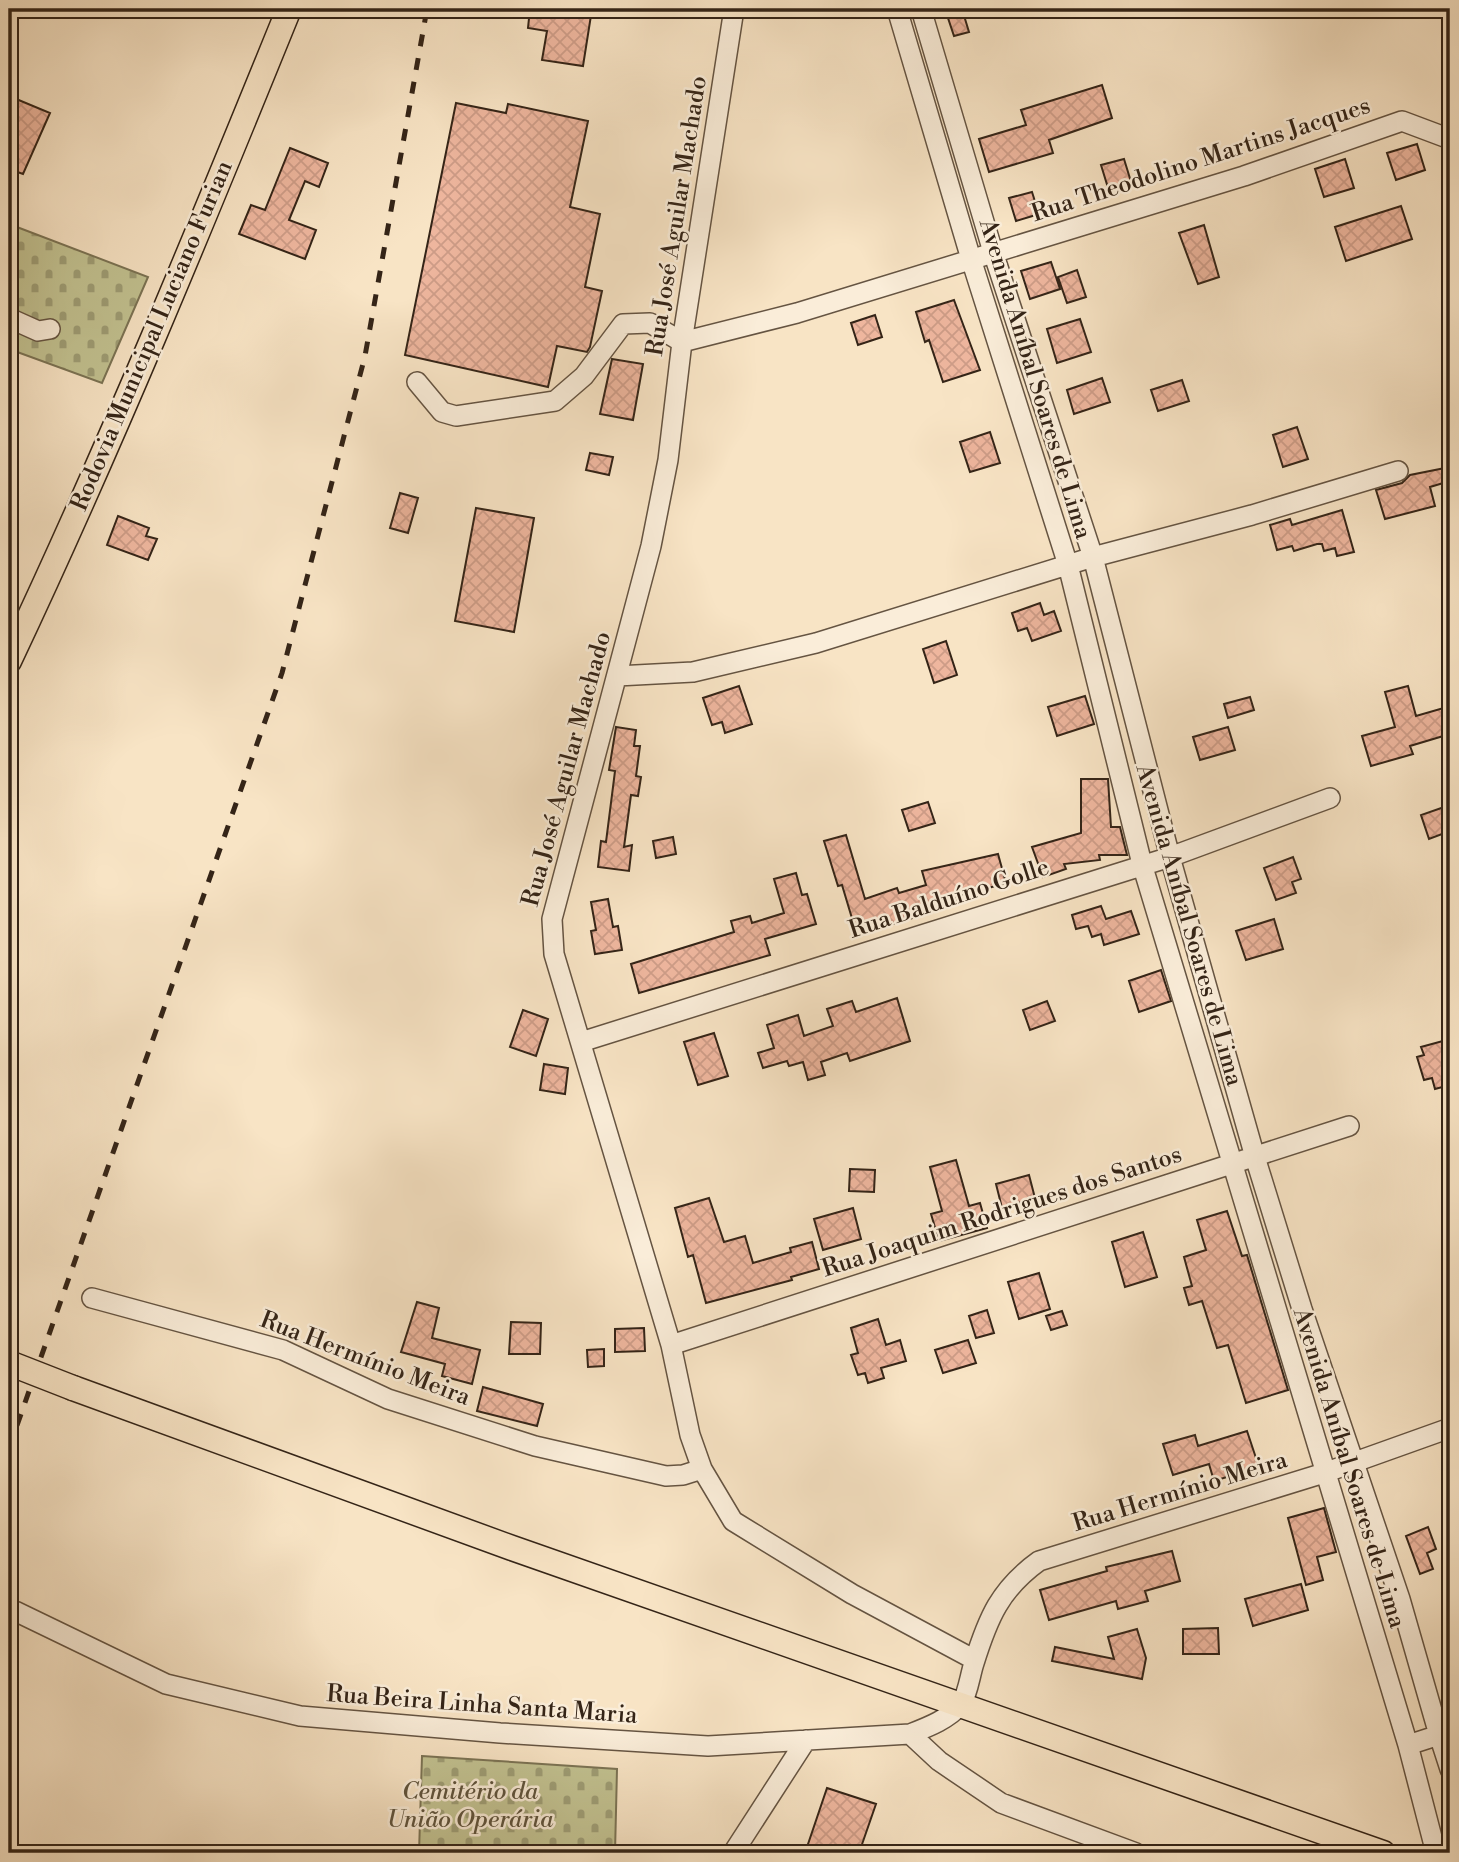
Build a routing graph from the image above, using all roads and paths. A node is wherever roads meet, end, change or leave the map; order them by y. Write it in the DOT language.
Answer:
graph roads {
  1 [pos="289,9"];
  2 [pos="734,9"];
  3 [pos="897,9"];
  4 [pos="922,9"];
  5 [pos="1450,139"];
  6 [pos="993,252"];
  7 [pos="971,259"];
  8 [pos="9,318"];
  9 [pos="50,329"];
  10 [pos="682,342"];
  11 [pos="417,382"];
  12 [pos="1398,471"];
  13 [pos="1093,557"];
  14 [pos="1068,565"];
  15 [pos="9,661"];
  16 [pos="617,676"];
  17 [pos="1330,798"];
  18 [pos="1170,857"];
  19 [pos="1142,864"];
  20 [pos="581,1042"];
  21 [pos="1349,1126"];
  22 [pos="1255,1157"];
  23 [pos="1233,1163"];
  24 [pos="92,1298"];
  25 [pos="671,1345"];
  26 [pos="9,1363"];
  27 [pos="1450,1428"];
  28 [pos="1352,1461"];
  29 [pos="702,1469"];
  30 [pos="1324,1473"];
  31 [pos="9,1611"];
  32 [pos="975,1660"];
  33 [pos="962,1703"];
  34 [pos="911,1734"];
  35 [pos="1439,1735"];
  36 [pos="806,1741"];
  37 [pos="1408,1745"];
  38 [pos="1450,1769"];
  39 [pos="733,1853"];
  40 [pos="1136,1853"];
  41 [pos="1383,1853"];
  42 [pos="1436,1853"];
  1 -- 15 [label="main road, Rodovia Municipal Luciano Furian"];
  2 -- 10 [label="street, Rua José Aguilar Machado"];
  3 -- 7 [label="street, Avenida Aníbal Soares de Lima"];
  4 -- 6 [label="street, Avenida Aníbal Soares de Lima"];
  5 -- 6 [label="street, Rua Theodolino Martins Jacques"];
  6 -- 7 [label="street, Rua Theodolino Martins Jacques"];
  6 -- 13 [label="street, Avenida Aníbal Soares de Lima"];
  7 -- 10 [label="street, Rua Theodolino Martins Jacques"];
  7 -- 14 [label="street, Avenida Aníbal Soares de Lima"];
  8 -- 9 [label="street"];
  10 -- 11 [label="street"];
  10 -- 16 [label="street, Rua José Aguilar Machado"];
  12 -- 13 [label="street"];
  13 -- 14 [label="street"];
  13 -- 18 [label="street, Avenida Aníbal Soares de Lima"];
  14 -- 16 [label="street"];
  14 -- 19 [label="street, Avenida Aníbal Soares de Lima"];
  16 -- 20 [label="street, Rua José Aguilar Machado"];
  17 -- 18 [label="street, Rua Balduíno Golle"];
  18 -- 19 [label="street, Rua Balduíno Golle"];
  18 -- 22 [label="street, Avenida Aníbal Soares de Lima"];
  19 -- 20 [label="street, Rua Balduíno Golle"];
  19 -- 23 [label="street, Avenida Aníbal Soares de Lima"];
  20 -- 25 [label="street, Rua José Aguilar Machado"];
  21 -- 22 [label="street, Rua Joaquim Rodrigues dos Santos"];
  22 -- 23 [label="street, Rua Joaquim Rodrigues dos Santos"];
  22 -- 28 [label="street, Avenida Aníbal Soares de Lima"];
  23 -- 25 [label="street, Rua Joaquim Rodrigues dos Santos"];
  23 -- 30 [label="street, Avenida Aníbal Soares de Lima"];
  24 -- 29 [label="street, Rua Hermínio Meira"];
  25 -- 29 [label="street, Rua José Aguilar Machado"];
  26 -- 33 [label="main road, bridge"];
  27 -- 28 [label="street, Rua Hermínio Meira"];
  28 -- 30 [label="street, Rua Hermínio Meira"];
  28 -- 35 [label="street, Avenida Aníbal Soares de Lima"];
  29 -- 32 [label="street, Rua José Aguilar Machado"];
  30 -- 32 [label="street, Rua Hermínio Meira"];
  30 -- 37 [label="street, Avenida Aníbal Soares de Lima"];
  31 -- 36 [label="street, Rua Beira Linha Santa Maria"];
  32 -- 33 [label="street, Rua Hermínio Meira"];
  33 -- 34 [label="street, Rua Beira Linha Santa Maria"];
  33 -- 41 [label="main road"];
  34 -- 36 [label="street, Rua Beira Linha Santa Maria"];
  34 -- 40 [label="street"];
  35 -- 37 [label="street"];
  35 -- 38 [label="street, Avenida Aníbal Soares de Lima"];
  36 -- 39 [label="street"];
  37 -- 42 [label="street, Avenida Aníbal Soares de Lima"];
}
